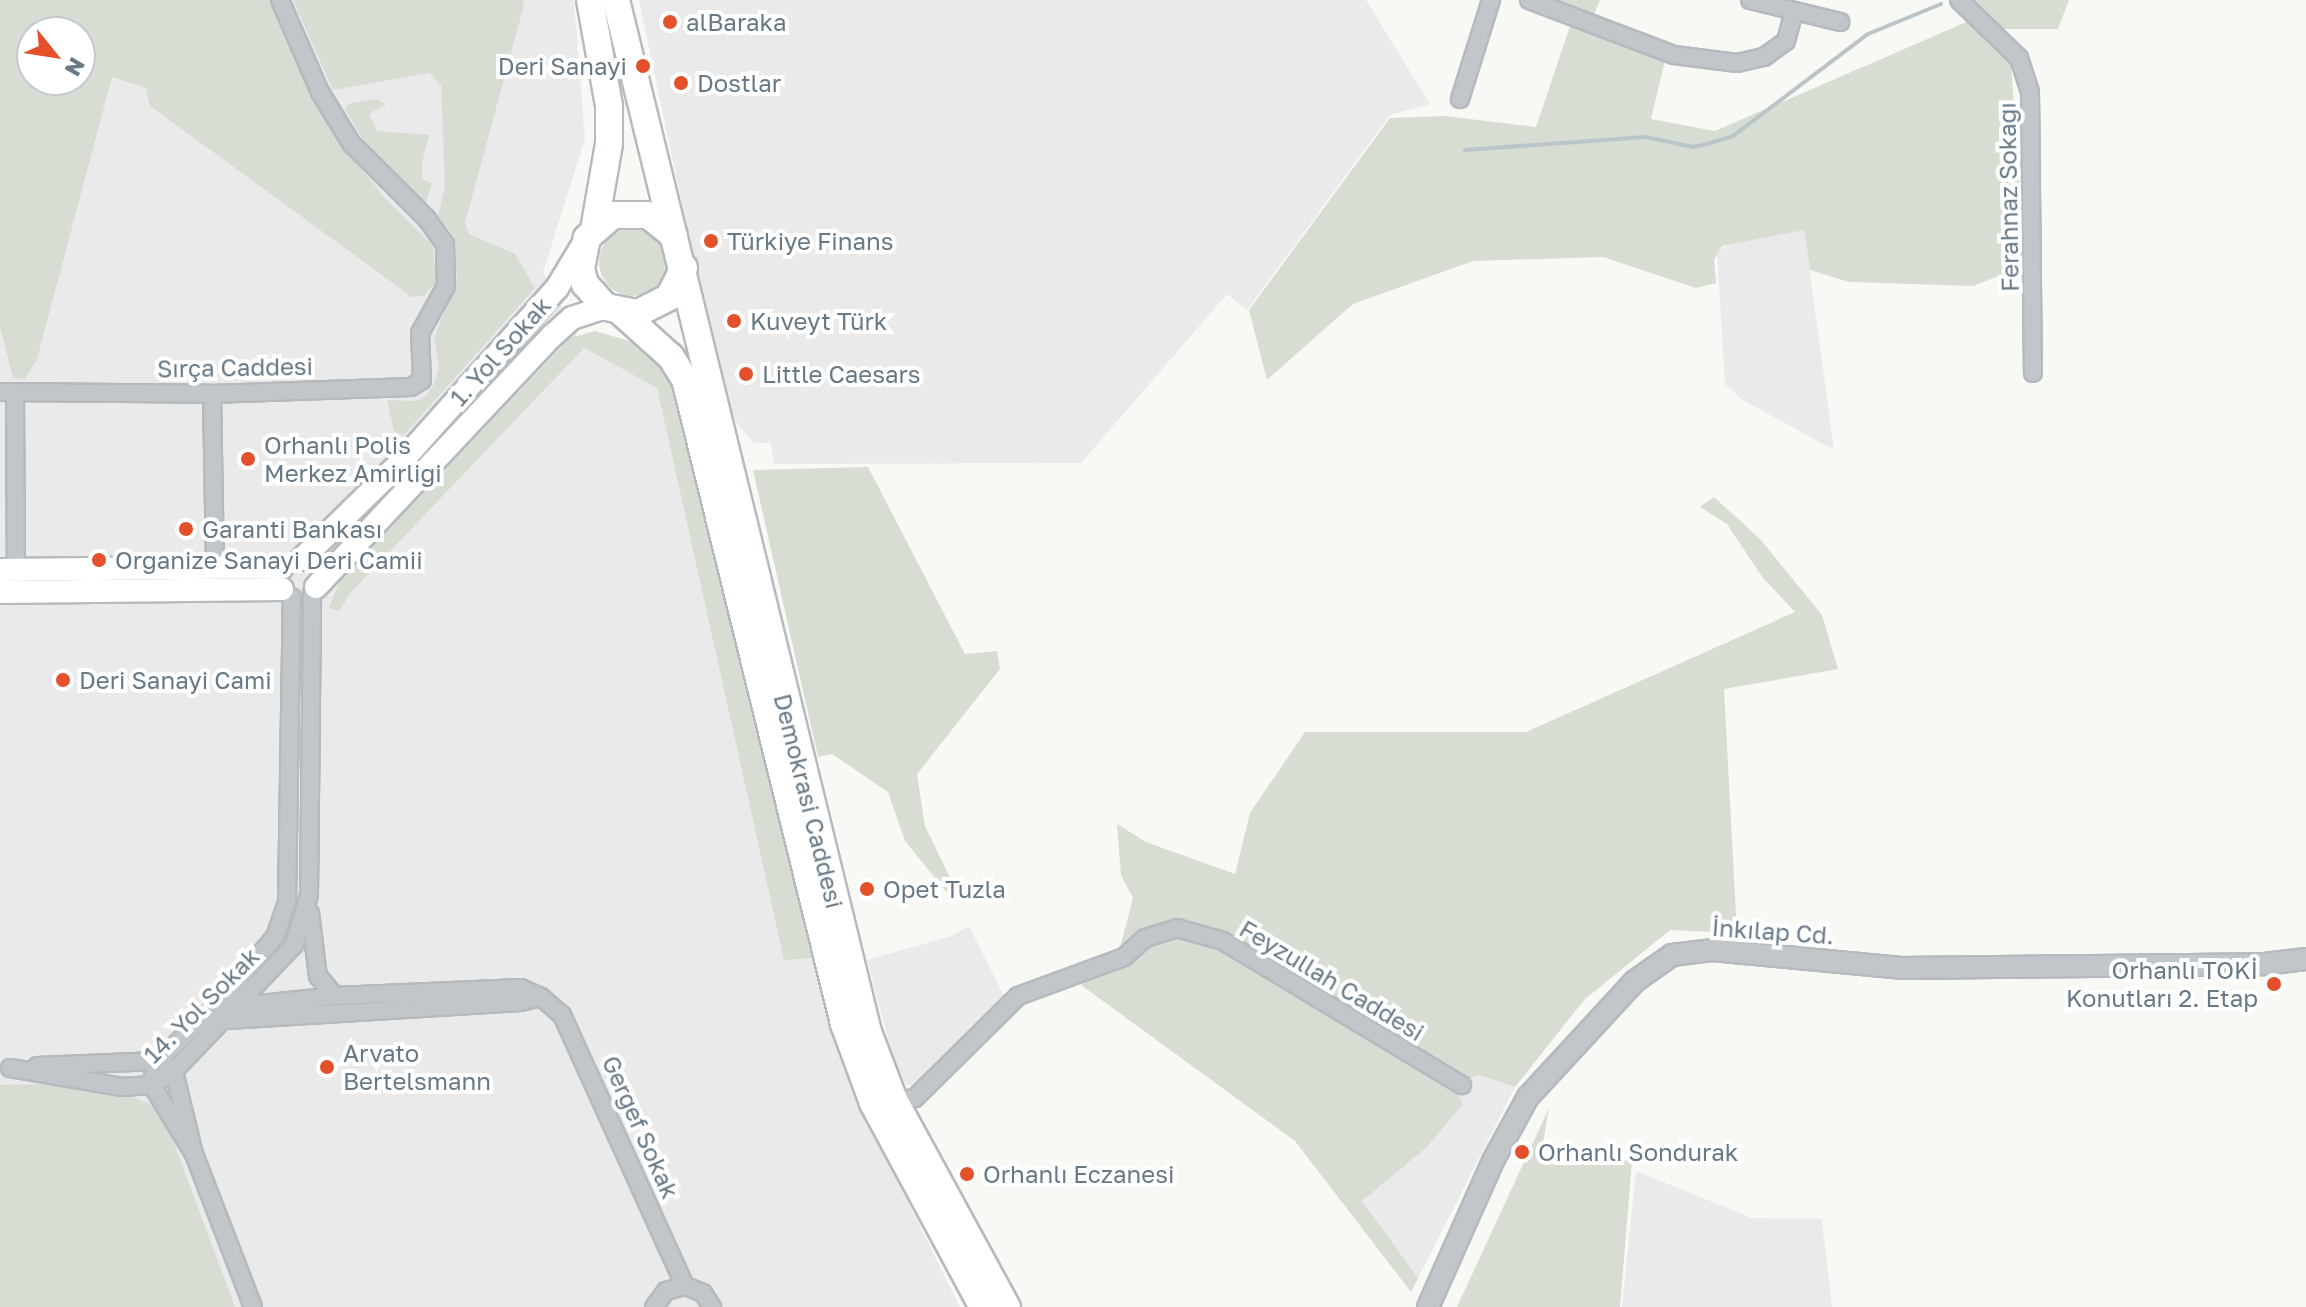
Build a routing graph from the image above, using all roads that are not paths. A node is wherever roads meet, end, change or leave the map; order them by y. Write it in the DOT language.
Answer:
graph roads {
  1 [pos="280,0"];
  2 [pos="590,0"];
  3 [pos="616,0"];
  4 [pos="1491,0"];
  5 [pos="1529,0"];
  6 [pos="1750,0"];
  7 [pos="1959,0"];
  8 [pos="1794,11"];
  9 [pos="1840,22"];
  10 [pos="1460,99"];
  11 [pos="590,234"];
  12 [pos="675,236"];
  13 [pos="684,268"];
  14 [pos="613,309"];
  15 [pos="2033,373"];
  16 [pos="8,393"];
  17 [pos="212,394"];
  18 [pos="403,460"];
  19 [pos="419,478"];
  20 [pos="215,567"];
  21 [pos="8,570"];
  22 [pos="298,582"];
  23 [pos="0,592"];
  24 [pos="309,895"];
  25 [pos="2306,959"];
  26 [pos="335,996"];
  27 [pos="541,997"];
  28 [pos="240,1004"];
  29 [pos="219,1014"];
  30 [pos="158,1061"];
  31 [pos="5,1068"];
  32 [pos="174,1071"];
  33 [pos="152,1085"];
  34 [pos="1462,1085"];
  35 [pos="894,1100"];
  36 [pos="194,1154"];
  37 [pos="685,1286"];
  38 [pos="253,1307"];
  39 [pos="654,1307"];
  40 [pos="712,1307"];
  41 [pos="983,1307"];
  42 [pos="1007,1307"];
  43 [pos="1428,1307"];
  1 -- 17 [label="street, Sırça Caddesi"];
  2 -- 11 [label="main road"];
  3 -- 12 [label="main road"];
  4 -- 10 [label="street"];
  5 -- 8 [label="street"];
  6 -- 8 [label="street"];
  7 -- 15 [label="street, Ferahnaz Sokağı"];
  8 -- 9 [label="street"];
  11 -- 12 [label="main road"];
  11 -- 14 [label="main road"];
  11 -- 18 [label="main road, 1. Yol Sokak"];
  12 -- 13 [label="main road"];
  13 -- 14 [label="main road"];
  13 -- 35 [label="main road, Demokrasi Caddesi"];
  14 -- 19 [label="main road, 1. Yol Sokak"];
  14 -- 41 [label="main road, Demokrasi Caddesi"];
  16 -- 17 [label="street, Sırça Caddesi"];
  16 -- 21 [label="street"];
  17 -- 20 [label="street"];
  18 -- 19 [label="main road"];
  18 -- 22 [label="main road, 1. Yol Sokak"];
  19 -- 22 [label="main road, 1. Yol Sokak"];
  20 -- 21 [label="main road"];
  20 -- 22 [label="main road"];
  22 -- 23 [label="main road"];
  22 -- 24 [label="street, 14. Yol Sokak"];
  22 -- 29 [label="street, 14. Yol Sokak"];
  24 -- 26 [label="street"];
  24 -- 28 [label="street, 14. Yol Sokak"];
  25 -- 43 [label="street, İnkılap Cd."];
  26 -- 27 [label="street"];
  26 -- 28 [label="street"];
  27 -- 29 [label="street"];
  27 -- 37 [label="street, Gergef Sokak"];
  28 -- 29 [label="street"];
  29 -- 30 [label="street, 14. Yol Sokak"];
  29 -- 32 [label="street, 14. Yol Sokak"];
  30 -- 31 [label="street, 14. Yol Sokak"];
  30 -- 32 [label="street"];
  30 -- 33 [label="street"];
  31 -- 33 [label="street, 14. Yol Sokak"];
  32 -- 33 [label="street, 14. Yol Sokak"];
  32 -- 36 [label="street"];
  33 -- 36 [label="street"];
  34 -- 35 [label="street, Feyzullah Caddesi"];
  35 -- 42 [label="main road, Demokrasi Caddesi"];
  36 -- 38 [label="street"];
  37 -- 39 [label="street"];
  37 -- 40 [label="street"];
}
